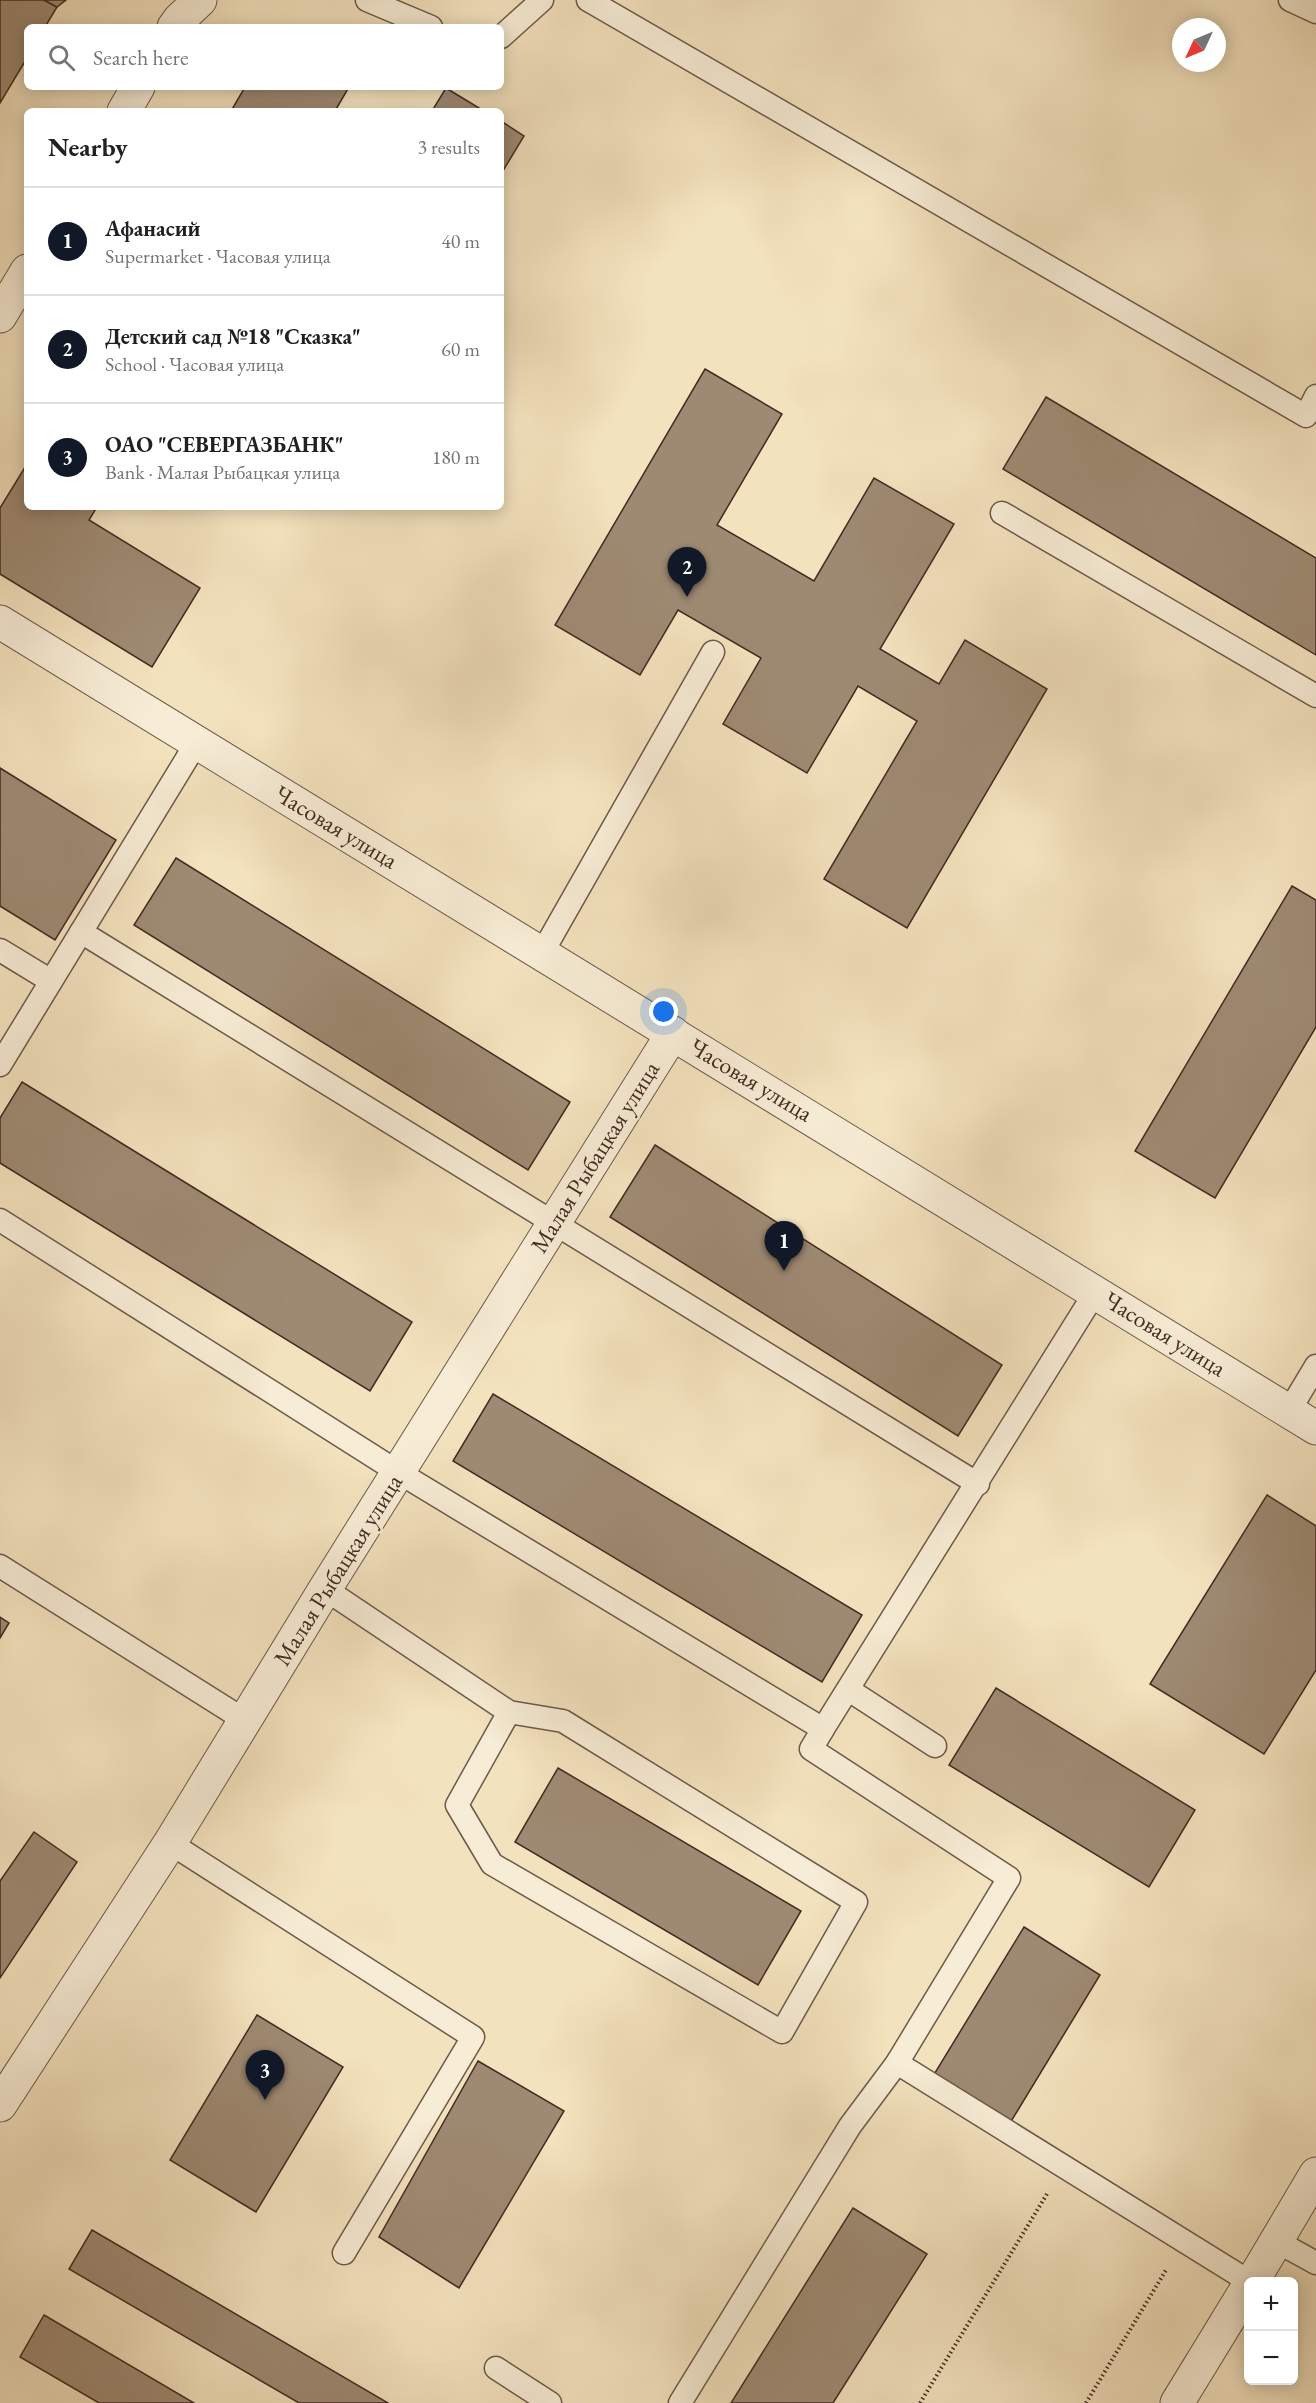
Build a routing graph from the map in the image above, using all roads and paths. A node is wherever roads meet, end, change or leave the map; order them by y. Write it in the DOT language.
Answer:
graph roads {
  1 [pos="201,0"];
  2 [pos="367,0"];
  3 [pos="542,0"];
  4 [pos="588,0"];
  5 [pos="1290,0"];
  6 [pos="1316,12"];
  7 [pos="176,24"];
  8 [pos="424,24"];
  9 [pos="504,34"];
  10 [pos="136,90"];
  11 [pos="126,108"];
  12 [pos="24,276"];
  13 [pos="0,316"];
  14 [pos="1316,396"];
  15 [pos="1002,513"];
  16 [pos="0,622"];
  17 [pos="713,652"];
  18 [pos="1316,696"];
  19 [pos="197,742"];
  20 [pos="81,932"];
  21 [pos="0,950"];
  22 [pos="542,953"];
  23 [pos="51,981"];
  24 [pos="673,1032"];
  25 [pos="0,1065"];
  26 [pos="0,1220"];
  27 [pos="555,1223"];
  28 [pos="1096,1292"];
  29 [pos="1316,1366"];
  30 [pos="1302,1420"];
  31 [pos="398,1472"];
  32 [pos="978,1484"];
  33 [pos="0,1566"];
  34 [pos="325,1589"];
  35 [pos="849,1690"];
  36 [pos="509,1712"];
  37 [pos="246,1721"];
  38 [pos="823,1729"];
  39 [pos="935,1746"];
  40 [pos="170,1843"];
  41 [pos="897,2063"];
  42 [pos="0,2105"];
  43 [pos="1064,2166"];
  44 [pos="1316,2174"];
  45 [pos="1184,2240"];
  46 [pos="1276,2241"];
  47 [pos="344,2253"];
  48 [pos="1316,2263"];
  49 [pos="1254,2277"];
  50 [pos="1244,2278"];
  51 [pos="1244,2294"];
  52 [pos="496,2368"];
  53 [pos="550,2403"];
  54 [pos="680,2403"];
  55 [pos="920,2403"];
  56 [pos="1086,2403"];
  57 [pos="1177,2403"];
  1 -- 7 [label="street"];
  2 -- 8 [label="lane"];
  3 -- 9 [label="lane"];
  4 -- 14 [label="lane"];
  5 -- 6 [label="lane"];
  10 -- 11 [label="street"];
  12 -- 13 [label="street"];
  15 -- 18 [label="lane"];
  16 -- 19 [label="street, Часовая улица"];
  17 -- 22 [label="lane"];
  19 -- 20 [label="lane"];
  19 -- 22 [label="street, Часовая улица"];
  20 -- 23 [label="lane"];
  20 -- 27 [label="lane"];
  21 -- 23 [label="lane"];
  22 -- 24 [label="street, Часовая улица"];
  23 -- 25 [label="lane"];
  24 -- 27 [label="street, Малая Рыбацкая улица"];
  24 -- 28 [label="street, Часовая улица"];
  26 -- 31 [label="lane"];
  27 -- 31 [label="street, Малая Рыбацкая улица"];
  27 -- 32 [label="lane"];
  28 -- 30 [label="street, Часовая улица"];
  28 -- 32 [label="lane"];
  29 -- 30 [label="lane"];
  31 -- 34 [label="street, Малая Рыбацкая улица"];
  31 -- 38 [label="lane"];
  32 -- 35 [label="lane"];
  33 -- 37 [label="lane"];
  34 -- 36 [label="lane"];
  34 -- 37 [label="street, Малая Рыбацкая улица"];
  35 -- 38 [label="lane"];
  35 -- 39 [label="lane"];
  36 -- 36 [label="lane"];
  37 -- 40 [label="street, Малая Рыбацкая улица"];
  38 -- 41 [label="lane"];
  40 -- 42 [label="street, Малая Рыбацкая улица"];
  40 -- 47 [label="lane"];
  41 -- 43 [label="lane"];
  41 -- 54 [label="lane"];
  43 -- 45 [label="lane"];
  43 -- 55 [label="path"];
  44 -- 46 [label="street"];
  45 -- 50 [label="lane"];
  45 -- 56 [label="path"];
  46 -- 48 [label="lane"];
  46 -- 49 [label="street"];
  51 -- 57 [label="street"];
  52 -- 53 [label="lane"];
}
